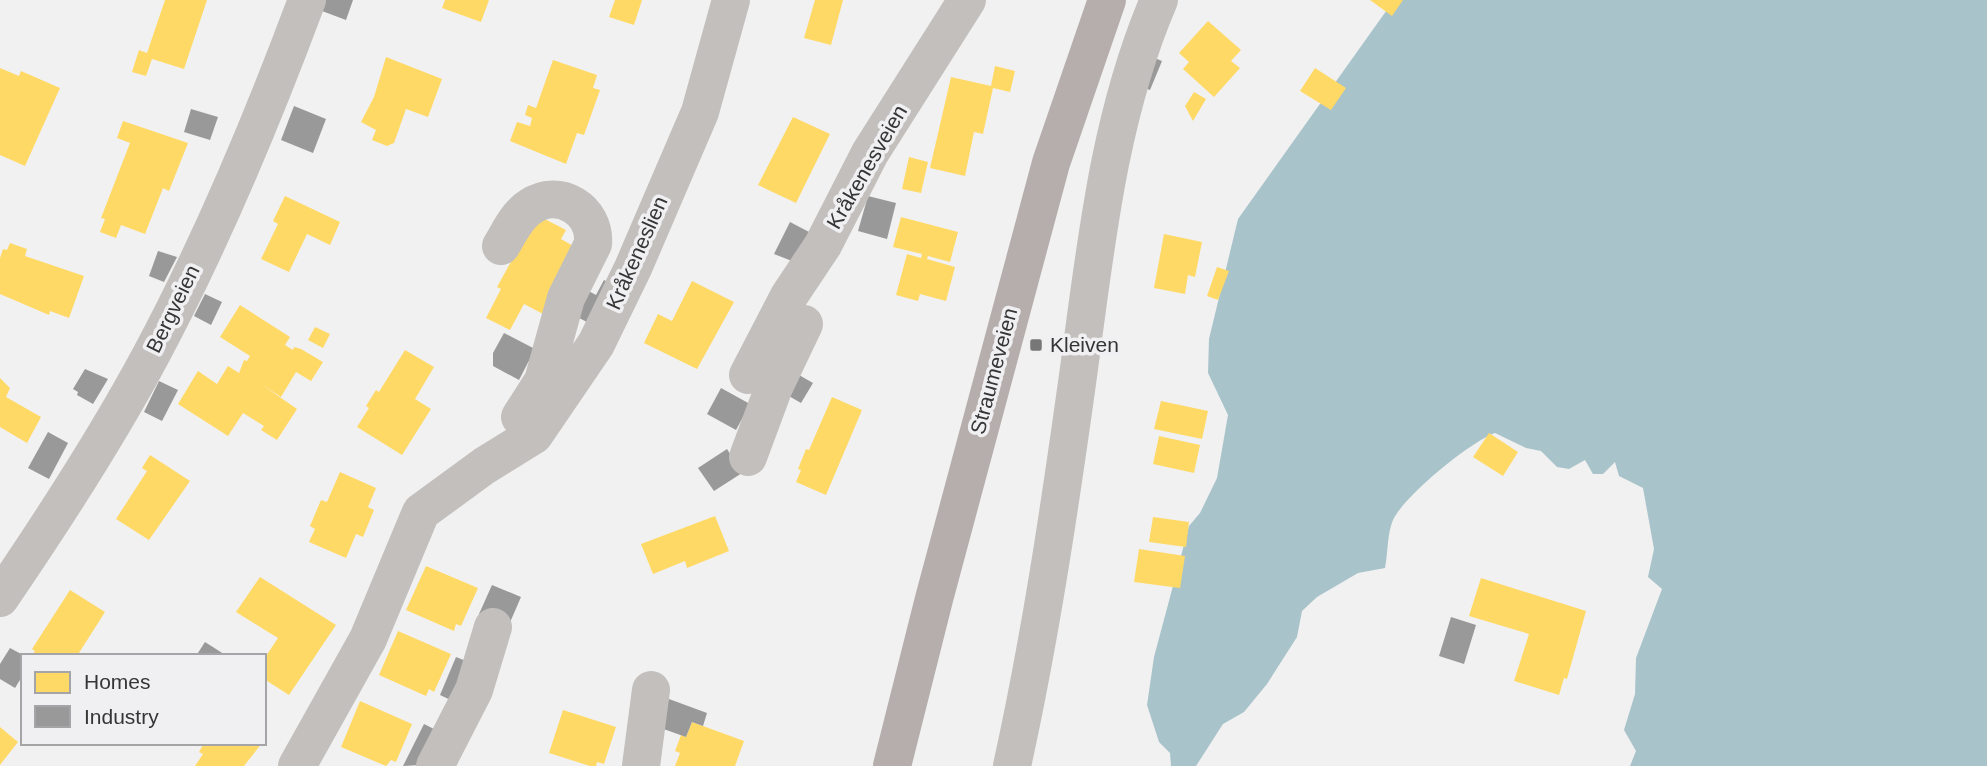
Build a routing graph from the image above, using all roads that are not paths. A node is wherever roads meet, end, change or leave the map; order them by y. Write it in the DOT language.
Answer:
graph roads {
  1 [pos="307,0"];
  2 [pos="731,0"];
  3 [pos="967,0"];
  4 [pos="1107,0"];
  5 [pos="1159,0"];
  6 [pos="823,245"];
  7 [pos="501,246"];
  8 [pos="748,375"];
  9 [pos="748,457"];
  10 [pos="484,466"];
  11 [pos="0,598"];
  12 [pos="492,627"];
  13 [pos="651,690"];
  14 [pos="892,760"];
  15 [pos="297,766"];
  16 [pos="435,766"];
  17 [pos="641,766"];
  18 [pos="1012,766"];
  1 -- 11 [label="street, Bergveien"];
  2 -- 10 [label="street, Kråkeneslien"];
  3 -- 6 [label="street, Kråkenesveien"];
  4 -- 14 [label="main road, Straumeveien"];
  5 -- 18 [label="street"];
  6 -- 8 [label="street"];
  6 -- 9 [label="street, Kråkenesveien"];
  7 -- 10 [label="street, Kråkeneslien"];
  10 -- 15 [label="street, Kråkeneslien"];
  12 -- 16 [label="street"];
  13 -- 17 [label="street"];
}
